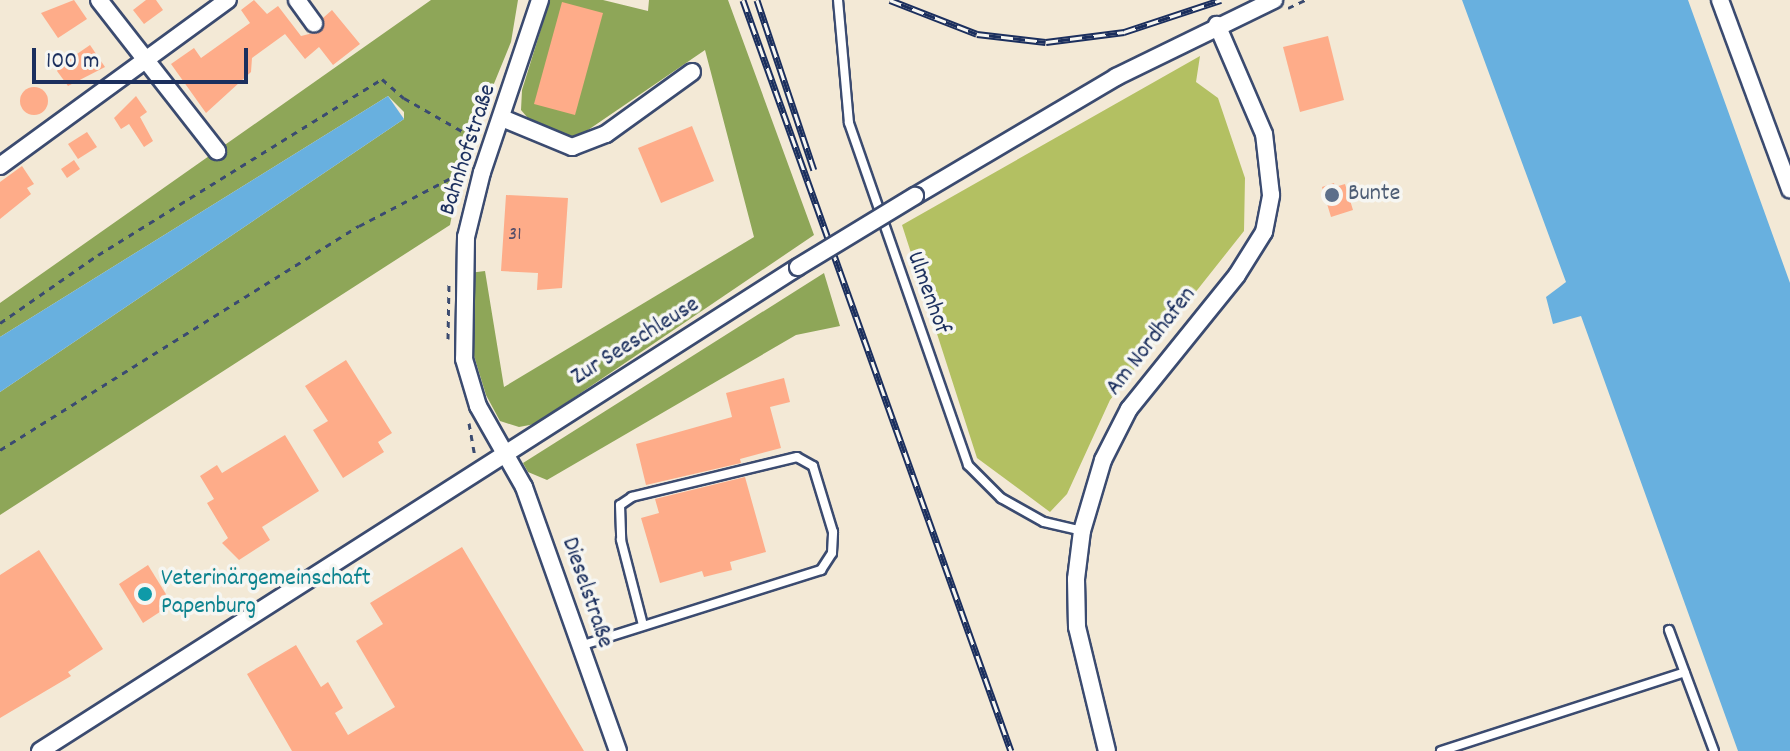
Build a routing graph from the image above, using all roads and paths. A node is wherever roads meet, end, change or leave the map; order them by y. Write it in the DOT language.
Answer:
graph roads {
  1 [pos="99,0"];
  2 [pos="228,0"];
  3 [pos="297,0"];
  4 [pos="540,0"];
  5 [pos="838,0"];
  6 [pos="1305,0"];
  7 [pos="1720,0"];
  8 [pos="1275,6"];
  9 [pos="314,23"];
  10 [pos="1217,25"];
  11 [pos="146,56"];
  12 [pos="692,72"];
  13 [pos="494,116"];
  14 [pos="474,138"];
  15 [pos="217,151"];
  16 [pos="0,166"];
  17 [pos="1790,189"];
  18 [pos="0,323"];
  19 [pos="0,450"];
  20 [pos="504,453"];
  21 [pos="1082,531"];
  22 [pos="643,625"];
  23 [pos="1669,630"];
  24 [pos="580,647"];
  25 [pos="1685,672"];
  26 [pos="40,751"];
  27 [pos="618,751"];
  28 [pos="1107,751"];
  29 [pos="1441,751"];
  30 [pos="1714,751"];
  1 -- 11 [label="street"];
  2 -- 11 [label="street"];
  3 -- 9 [label="street"];
  4 -- 13 [label="street, Bahnhofstraße"];
  5 -- 21 [label="lane, Ulmenhof"];
  6 -- 8 [label="path"];
  7 -- 17 [label="street"];
  8 -- 10 [label="street, Zur Seeschleuse"];
  10 -- 20 [label="street, Zur Seeschleuse, bridge"];
  10 -- 21 [label="street, Am Nordhafen"];
  11 -- 15 [label="street"];
  11 -- 16 [label="street"];
  12 -- 13 [label="street"];
  13 -- 14 [label="path"];
  13 -- 20 [label="street, Bahnhofstraße"];
  14 -- 18 [label="path"];
  14 -- 19 [label="path"];
  20 -- 24 [label="street, Dieselstraße"];
  20 -- 26 [label="street, Zur Seeschleuse"];
  21 -- 28 [label="street, Am Nordhafen"];
  22 -- 22 [label="lane"];
  22 -- 24 [label="lane"];
  23 -- 25 [label="lane"];
  24 -- 27 [label="street, Dieselstraße"];
  25 -- 29 [label="lane"];
  25 -- 30 [label="lane"];
}
